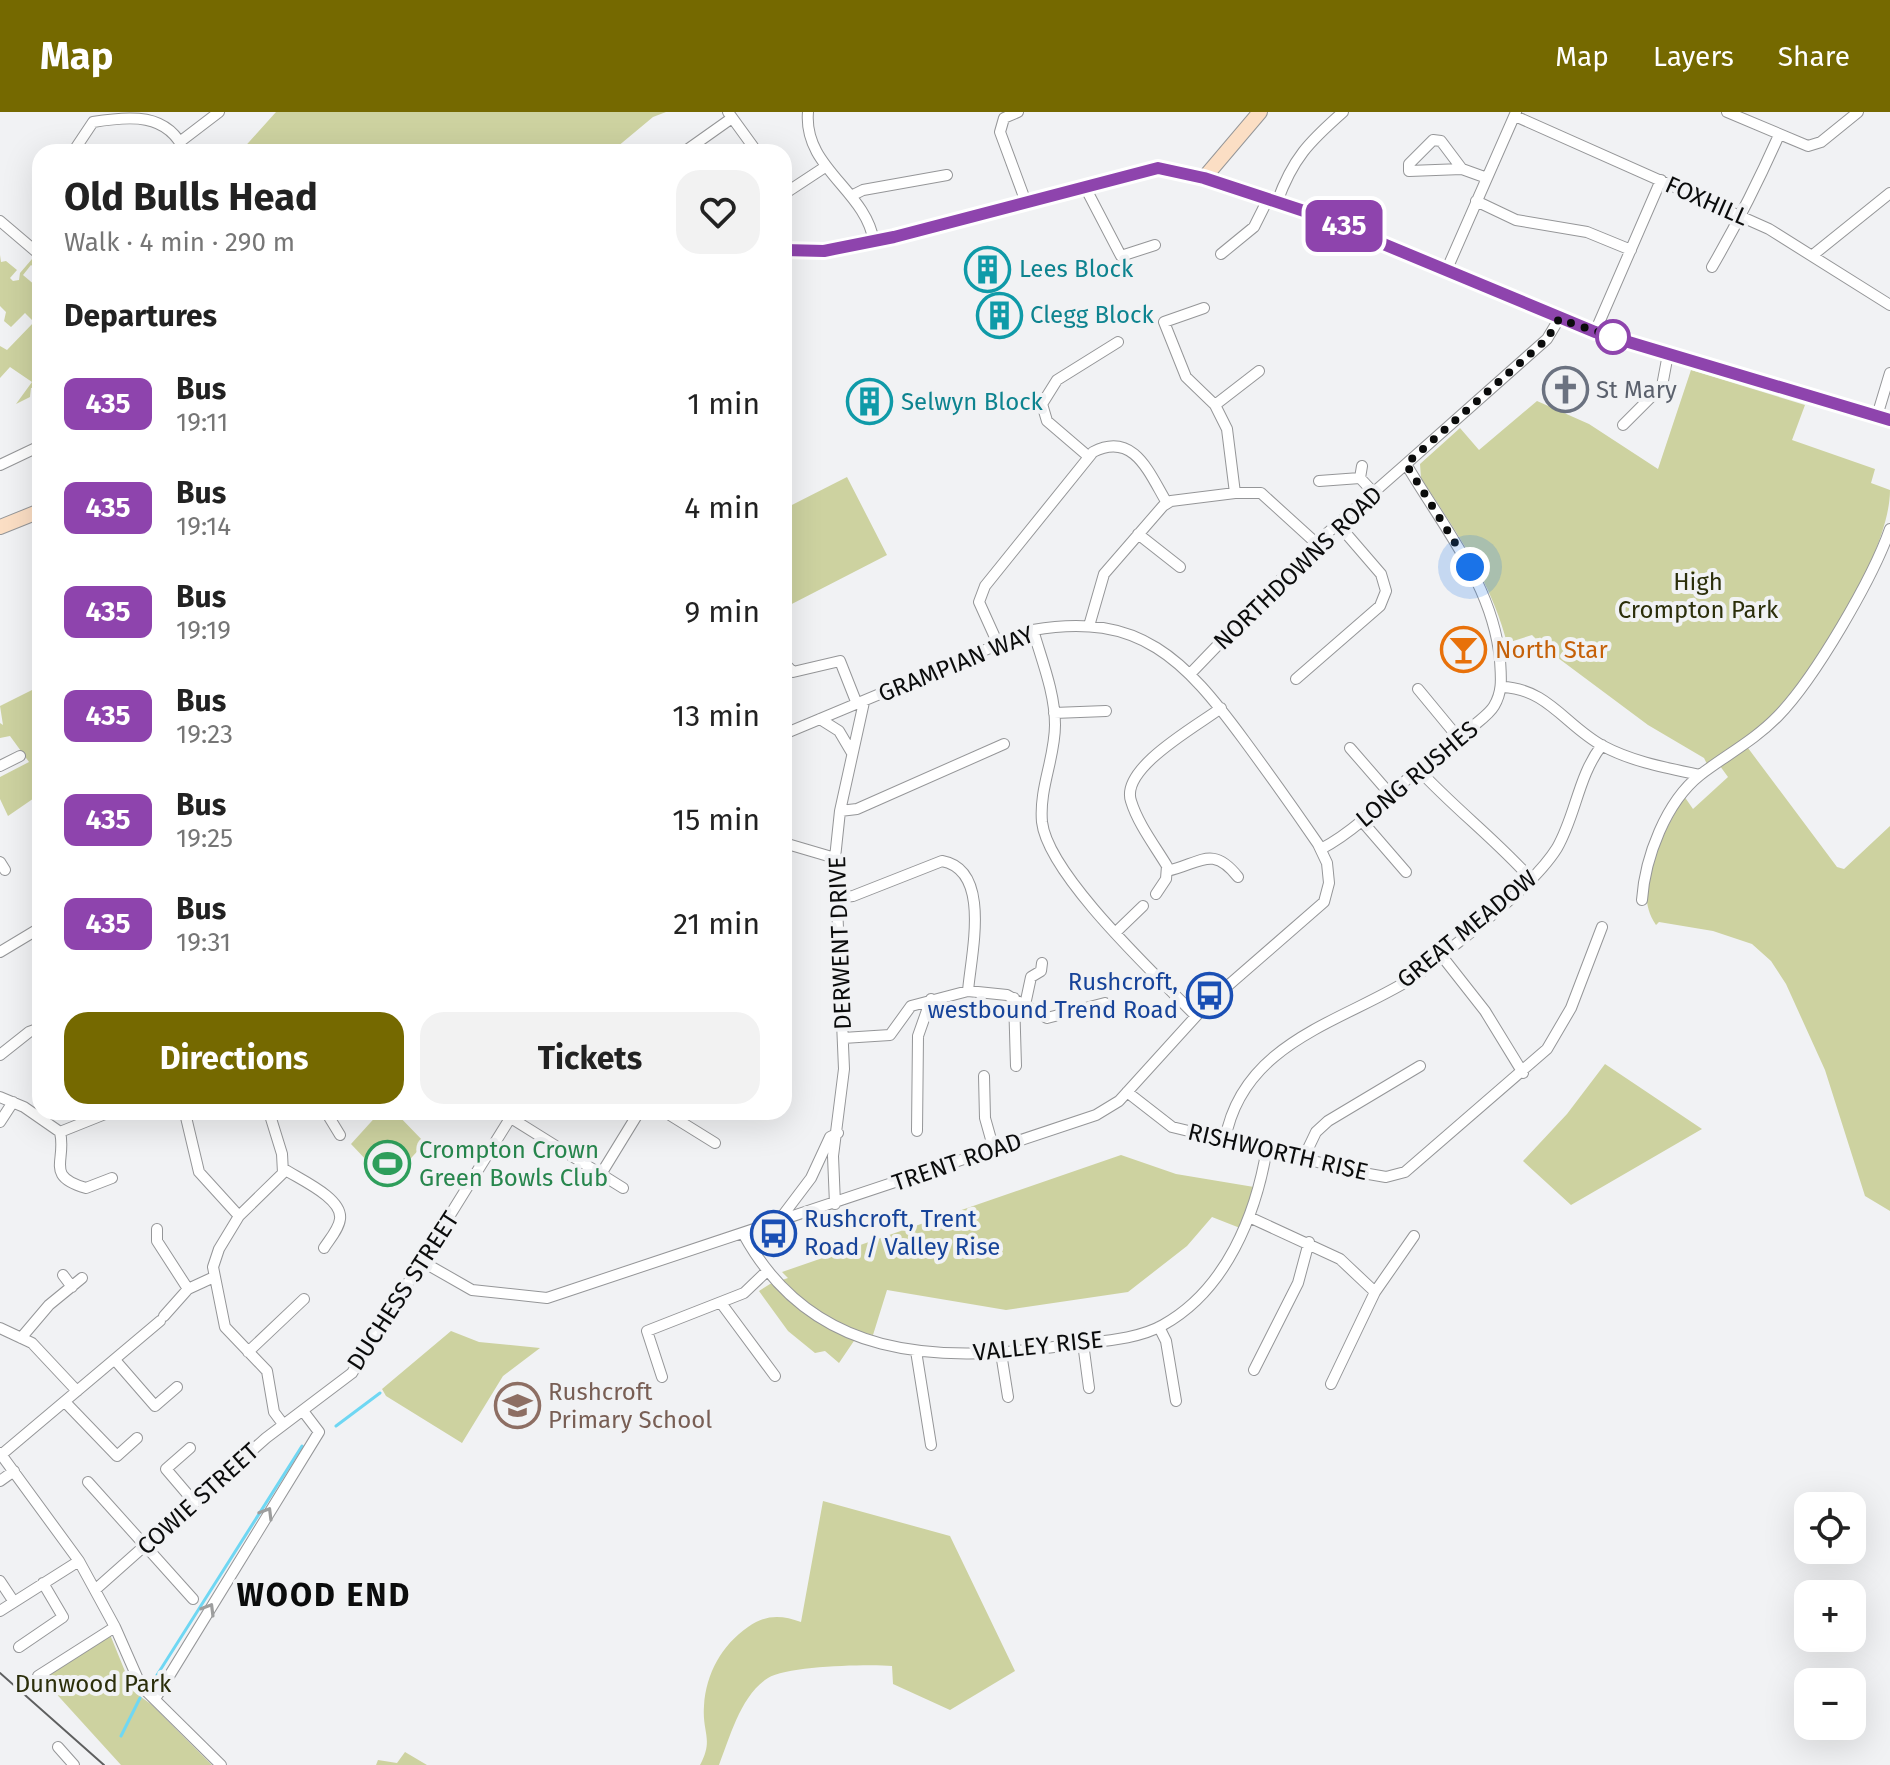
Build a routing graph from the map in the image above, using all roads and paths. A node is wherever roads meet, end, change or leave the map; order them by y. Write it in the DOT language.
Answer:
graph roads {
  1 [pos="219,112"];
  2 [pos="808,112"];
  3 [pos="1018,112"];
  4 [pos="1260,112"];
  5 [pos="1343,112"];
  6 [pos="1727,112"];
  7 [pos="1858,112"];
  8 [pos="1516,114"];
  9 [pos="730,115"];
  10 [pos="1779,135"];
  11 [pos="78,144"];
  12 [pos="181,144"];
  13 [pos="185,144"];
  14 [pos="694,144"];
  15 [pos="751,144"];
  16 [pos="825,167"];
  17 [pos="1462,169"];
  18 [pos="947,175"];
  19 [pos="1204,178"];
  20 [pos="1487,178"];
  21 [pos="1661,180"];
  22 [pos="792,187"];
  23 [pos="1085,187"];
  24 [pos="1890,193"];
  25 [pos="851,196"];
  26 [pos="1273,200"];
  27 [pos="1476,201"];
  28 [pos="1027,205"];
  29 [pos="1741,215"];
  30 [pos="0,221"];
  31 [pos="874,242"];
  32 [pos="1155,245"];
  33 [pos="32,248"];
  34 [pos="792,250"];
  35 [pos="1631,250"];
  36 [pos="1221,254"];
  37 [pos="1813,255"];
  38 [pos="1712,267"];
  39 [pos="1447,269"];
  40 [pos="1890,305"];
  41 [pos="1204,308"];
  42 [pos="1559,319"];
  43 [pos="1595,332"];
  44 [pos="1118,342"];
  45 [pos="1668,354"];
  46 [pos="1259,371"];
  47 [pos="1890,373"];
  48 [pos="1215,405"];
  49 [pos="1884,418"];
  50 [pos="1623,425"];
  51 [pos="32,450"];
  52 [pos="1089,457"];
  53 [pos="1406,464"];
  54 [pos="0,465"];
  55 [pos="1362,466"];
  56 [pos="1360,478"];
  57 [pos="1319,481"];
  58 [pos="1373,492"];
  59 [pos="1235,493"];
  60 [pos="1167,503"];
  61 [pos="32,514"];
  62 [pos="1337,523"];
  63 [pos="0,527"];
  64 [pos="1890,529"];
  65 [pos="1138,534"];
  66 [pos="1316,543"];
  67 [pos="1180,567"];
  68 [pos="1089,626"];
  69 [pos="1033,630"];
  70 [pos="998,644"];
  71 [pos="792,671"];
  72 [pos="1191,673"];
  73 [pos="1296,679"];
  74 [pos="1502,687"];
  75 [pos="1418,689"];
  76 [pos="860,703"];
  77 [pos="1221,708"];
  78 [pos="1106,711"];
  79 [pos="1054,713"];
  80 [pos="820,719"];
  81 [pos="792,731"];
  82 [pos="1456,735"];
  83 [pos="1004,744"];
  84 [pos="1602,745"];
  85 [pos="1350,748"];
  86 [pos="852,753"];
  87 [pos="20,756"];
  88 [pos="0,766"];
  89 [pos="1418,769"];
  90 [pos="1700,775"];
  91 [pos="1390,794"];
  92 [pos="840,811"];
  93 [pos="1361,820"];
  94 [pos="792,845"];
  95 [pos="1321,849"];
  96 [pos="835,858"];
  97 [pos="1167,871"];
  98 [pos="1406,872"];
  99 [pos="1238,877"];
  100 [pos="1530,878"];
  101 [pos="1156,894"];
  102 [pos="836,898"];
  103 [pos="1642,900"];
  104 [pos="1143,906"];
  105 [pos="1602,927"];
  106 [pos="32,933"];
  107 [pos="1115,933"];
  108 [pos="0,952"];
  109 [pos="1441,955"];
  110 [pos="1042,963"];
  111 [pos="968,991"];
  112 [pos="1014,998"];
  113 [pos="931,999"];
  114 [pos="1105,1003"];
  115 [pos="1025,1005"];
  116 [pos="1196,1016"];
  117 [pos="32,1031"];
  118 [pos="843,1038"];
  119 [pos="0,1055"];
  120 [pos="1016,1066"];
  121 [pos="1420,1066"];
  122 [pos="1523,1073"];
  123 [pos="984,1076"];
  124 [pos="1127,1092"];
  125 [pos="0,1097"];
  126 [pos="13,1102"];
  127 [pos="32,1114"];
  128 [pos="41,1120"];
  129 [pos="90,1120"];
  130 [pos="187,1120"];
  131 [pos="271,1120"];
  132 [pos="331,1120"];
  133 [pos="510,1120"];
  134 [pos="520,1120"];
  135 [pos="634,1120"];
  136 [pos="678,1120"];
  137 [pos="0,1122"];
  138 [pos="917,1131"];
  139 [pos="60,1132"];
  140 [pos="838,1133"];
  141 [pos="340,1135"];
  142 [pos="1225,1140"];
  143 [pos="715,1143"];
  144 [pos="1267,1148"];
  145 [pos="994,1150"];
  146 [pos="1304,1157"];
  147 [pos="284,1169"];
  148 [pos="601,1174"];
  149 [pos="112,1178"];
  150 [pos="623,1188"];
  151 [pos="835,1204"];
  152 [pos="239,1216"];
  153 [pos="1249,1217"];
  154 [pos="777,1223"];
  155 [pos="157,1229"];
  156 [pos="744,1235"];
  157 [pos="1414,1236"];
  158 [pos="1309,1242"];
  159 [pos="324,1248"];
  160 [pos="423,1262"];
  161 [pos="767,1271"];
  162 [pos="63,1275"];
  163 [pos="214,1277"];
  164 [pos="82,1278"];
  165 [pos="72,1287"];
  166 [pos="188,1289"];
  167 [pos="1375,1292"];
  168 [pos="304,1299"];
  169 [pos="721,1303"];
  170 [pos="1159,1327"];
  171 [pos="0,1328"];
  172 [pos="21,1338"];
  173 [pos="1083,1343"];
  174 [pos="916,1351"];
  175 [pos="248,1352"];
  176 [pos="1001,1353"];
  177 [pos="115,1360"];
  178 [pos="1254,1370"];
  179 [pos="775,1376"];
  180 [pos="662,1377"];
  181 [pos="1331,1384"];
  182 [pos="177,1387"];
  183 [pos="1089,1388"];
  184 [pos="77,1391"];
  185 [pos="1008,1397"];
  186 [pos="1176,1401"];
  187 [pos="65,1402"];
  188 [pos="303,1411"];
  189 [pos="283,1424"];
  190 [pos="137,1438"];
  191 [pos="931,1445"];
  192 [pos="190,1448"];
  193 [pos="1,1454"];
  194 [pos="14,1471"];
  195 [pos="0,1481"];
  196 [pos="88,1482"];
  197 [pos="195,1503"];
  198 [pos="147,1545"];
  199 [pos="79,1561"];
  200 [pos="0,1581"];
  201 [pos="43,1583"];
  202 [pos="96,1589"];
  203 [pos="193,1599"];
  204 [pos="14,1602"];
  205 [pos="0,1611"];
  206 [pos="115,1627"];
  207 [pos="19,1647"];
  208 [pos="38,1676"];
  209 [pos="155,1699"];
  210 [pos="58,1747"];
  211 [pos="74,1765"];
  212 [pos="221,1765"];
  1 -- 13 [label="street"];
  2 -- 16 [label="street"];
  3 -- 28 [label="street"];
  4 -- 19 [label="main road"];
  5 -- 26 [label="street"];
  6 -- 10 [label="street"];
  7 -- 10 [label="street"];
  8 -- 20 [label="street"];
  8 -- 21 [label="street, FOXHILL"];
  9 -- 14 [label="street"];
  9 -- 15 [label="street"];
  10 -- 29 [label="street"];
  11 -- 12 [label="street"];
  16 -- 22 [label="street"];
  16 -- 25 [label="street"];
  17 -- 17 [label="street"];
  17 -- 20 [label="street"];
  18 -- 25 [label="street"];
  19 -- 23 [label="main road"];
  19 -- 26 [label="main road"];
  20 -- 27 [label="street"];
  21 -- 29 [label="street, FOXHILL"];
  21 -- 35 [label="street"];
  23 -- 28 [label="main road"];
  23 -- 32 [label="street"];
  24 -- 37 [label="street"];
  25 -- 31 [label="street"];
  26 -- 36 [label="street"];
  26 -- 39 [label="main road"];
  27 -- 35 [label="street"];
  27 -- 39 [label="street"];
  28 -- 31 [label="main road"];
  29 -- 37 [label="street, FOXHILL"];
  29 -- 38 [label="street"];
  30 -- 33 [label="street"];
  31 -- 34 [label="main road"];
  35 -- 43 [label="street"];
  37 -- 40 [label="street, FOXHILL"];
  39 -- 42 [label="main road"];
  41 -- 48 [label="street"];
  42 -- 43 [label="main road"];
  42 -- 53 [label="street, NORTHDOWNS ROAD"];
  43 -- 45 [label="main road"];
  44 -- 52 [label="street"];
  45 -- 49 [label="main road"];
  45 -- 50 [label="street"];
  46 -- 48 [label="street"];
  47 -- 49 [label="street"];
  48 -- 59 [label="street"];
  51 -- 54 [label="street"];
  52 -- 60 [label="street"];
  52 -- 70 [label="street"];
  53 -- 58 [label="street, NORTHDOWNS ROAD"];
  53 -- 74 [label="street"];
  55 -- 56 [label="street"];
  56 -- 57 [label="street"];
  56 -- 58 [label="street"];
  58 -- 62 [label="street, NORTHDOWNS ROAD"];
  59 -- 60 [label="street"];
  59 -- 66 [label="street"];
  60 -- 65 [label="street"];
  61 -- 63 [label="main road"];
  62 -- 66 [label="street, NORTHDOWNS ROAD"];
  62 -- 73 [label="street"];
  64 -- 90 [label="street"];
  65 -- 67 [label="street"];
  65 -- 68 [label="street"];
  66 -- 72 [label="street, NORTHDOWNS ROAD"];
  68 -- 69 [label="street, GRAMPIAN WAY"];
  68 -- 72 [label="street, GRAMPIAN WAY"];
  69 -- 70 [label="street, GRAMPIAN WAY"];
  69 -- 79 [label="street"];
  70 -- 76 [label="street, GRAMPIAN WAY"];
  71 -- 76 [label="street"];
  72 -- 77 [label="street, GRAMPIAN WAY"];
  74 -- 82 [label="street, LONG RUSHES"];
  74 -- 84 [label="street"];
  75 -- 82 [label="street"];
  76 -- 80 [label="street, GRAMPIAN WAY"];
  76 -- 86 [label="street, DERWENT DRIVE"];
  77 -- 95 [label="street, GRAMPIAN WAY"];
  77 -- 97 [label="street"];
  78 -- 79 [label="street"];
  79 -- 107 [label="street"];
  80 -- 81 [label="street, GRAMPIAN WAY"];
  80 -- 86 [label="street"];
  82 -- 89 [label="street, LONG RUSHES"];
  83 -- 92 [label="street"];
  84 -- 90 [label="street"];
  84 -- 100 [label="street, GREAT MEADOW"];
  85 -- 91 [label="street"];
  86 -- 92 [label="street, DERWENT DRIVE"];
  87 -- 88 [label="street"];
  89 -- 91 [label="street, LONG RUSHES"];
  89 -- 100 [label="street"];
  90 -- 103 [label="street"];
  91 -- 93 [label="street, LONG RUSHES"];
  92 -- 96 [label="street, DERWENT DRIVE"];
  93 -- 95 [label="street, LONG RUSHES"];
  93 -- 98 [label="street"];
  94 -- 96 [label="street"];
  95 -- 116 [label="street, TRENT ROAD"];
  96 -- 102 [label="street, DERWENT DRIVE"];
  97 -- 99 [label="street"];
  97 -- 101 [label="street"];
  100 -- 109 [label="street, GREAT MEADOW"];
  102 -- 111 [label="street"];
  102 -- 118 [label="street, DERWENT DRIVE"];
  104 -- 107 [label="street"];
  105 -- 122 [label="street, RISHWORTH RISE"];
  106 -- 108 [label="street"];
  107 -- 116 [label="street"];
  109 -- 122 [label="street"];
  109 -- 142 [label="street, GREAT MEADOW"];
  110 -- 115 [label="street"];
  111 -- 112 [label="street"];
  111 -- 113 [label="street"];
  112 -- 115 [label="street"];
  112 -- 120 [label="street"];
  113 -- 118 [label="street"];
  113 -- 138 [label="street"];
  114 -- 115 [label="street"];
  116 -- 124 [label="street, TRENT ROAD"];
  117 -- 119 [label="street"];
  118 -- 140 [label="street, DERWENT DRIVE"];
  121 -- 146 [label="street"];
  122 -- 146 [label="street, RISHWORTH RISE"];
  123 -- 145 [label="street"];
  124 -- 142 [label="street, RISHWORTH RISE"];
  124 -- 145 [label="street, TRENT ROAD"];
  125 -- 126 [label="street"];
  126 -- 127 [label="street"];
  126 -- 137 [label="street"];
  128 -- 139 [label="street"];
  129 -- 139 [label="street"];
  130 -- 152 [label="street"];
  131 -- 147 [label="street"];
  132 -- 141 [label="street"];
  133 -- 160 [label="street, DUCHESS STREET"];
  134 -- 148 [label="street"];
  135 -- 148 [label="street"];
  136 -- 143 [label="street"];
  139 -- 149 [label="street"];
  140 -- 151 [label="street, DERWENT DRIVE"];
  140 -- 154 [label="street, DERWENT DRIVE"];
  142 -- 144 [label="street, RISHWORTH RISE"];
  144 -- 146 [label="street, RISHWORTH RISE"];
  144 -- 153 [label="street, VALLEY RISE"];
  145 -- 151 [label="street, TRENT ROAD"];
  147 -- 152 [label="street"];
  147 -- 159 [label="street"];
  148 -- 150 [label="street"];
  151 -- 154 [label="street, TRENT ROAD"];
  152 -- 163 [label="street"];
  153 -- 158 [label="street"];
  153 -- 170 [label="street, VALLEY RISE"];
  154 -- 156 [label="street, TRENT ROAD"];
  155 -- 166 [label="street"];
  156 -- 160 [label="street, TRENT ROAD"];
  156 -- 161 [label="street, VALLEY RISE"];
  157 -- 167 [label="street"];
  158 -- 167 [label="street"];
  158 -- 178 [label="street"];
  160 -- 188 [label="street, DUCHESS STREET"];
  161 -- 169 [label="street"];
  161 -- 174 [label="street, VALLEY RISE"];
  162 -- 165 [label="street"];
  163 -- 166 [label="street"];
  163 -- 175 [label="street"];
  164 -- 165 [label="street"];
  165 -- 172 [label="street"];
  166 -- 177 [label="street"];
  167 -- 181 [label="street"];
  168 -- 175 [label="street"];
  169 -- 179 [label="street"];
  169 -- 180 [label="street"];
  170 -- 173 [label="street, VALLEY RISE"];
  170 -- 186 [label="street"];
  171 -- 172 [label="street"];
  172 -- 184 [label="street"];
  173 -- 176 [label="street, VALLEY RISE"];
  173 -- 183 [label="street"];
  174 -- 176 [label="street, VALLEY RISE"];
  174 -- 191 [label="street"];
  175 -- 189 [label="street"];
  176 -- 185 [label="street"];
  177 -- 182 [label="street"];
  177 -- 184 [label="street"];
  184 -- 187 [label="street"];
  187 -- 190 [label="street"];
  187 -- 193 [label="street"];
  188 -- 189 [label="street, COWIE STREET"];
  209 -- 188 [label="street, one-way"];
  189 -- 197 [label="street, COWIE STREET"];
  192 -- 197 [label="street"];
  193 -- 194 [label="street"];
  194 -- 195 [label="street"];
  194 -- 199 [label="street"];
  196 -- 198 [label="street"];
  197 -- 198 [label="street, COWIE STREET"];
  198 -- 202 [label="street, COWIE STREET"];
  198 -- 203 [label="street"];
  199 -- 201 [label="street"];
  199 -- 202 [label="street"];
  200 -- 204 [label="street"];
  201 -- 204 [label="street"];
  201 -- 207 [label="street"];
  202 -- 206 [label="street"];
  204 -- 205 [label="street"];
  206 -- 208 [label="street"];
  206 -- 209 [label="street"];
  209 -- 212 [label="street"];
  210 -- 211 [label="street"];
}
